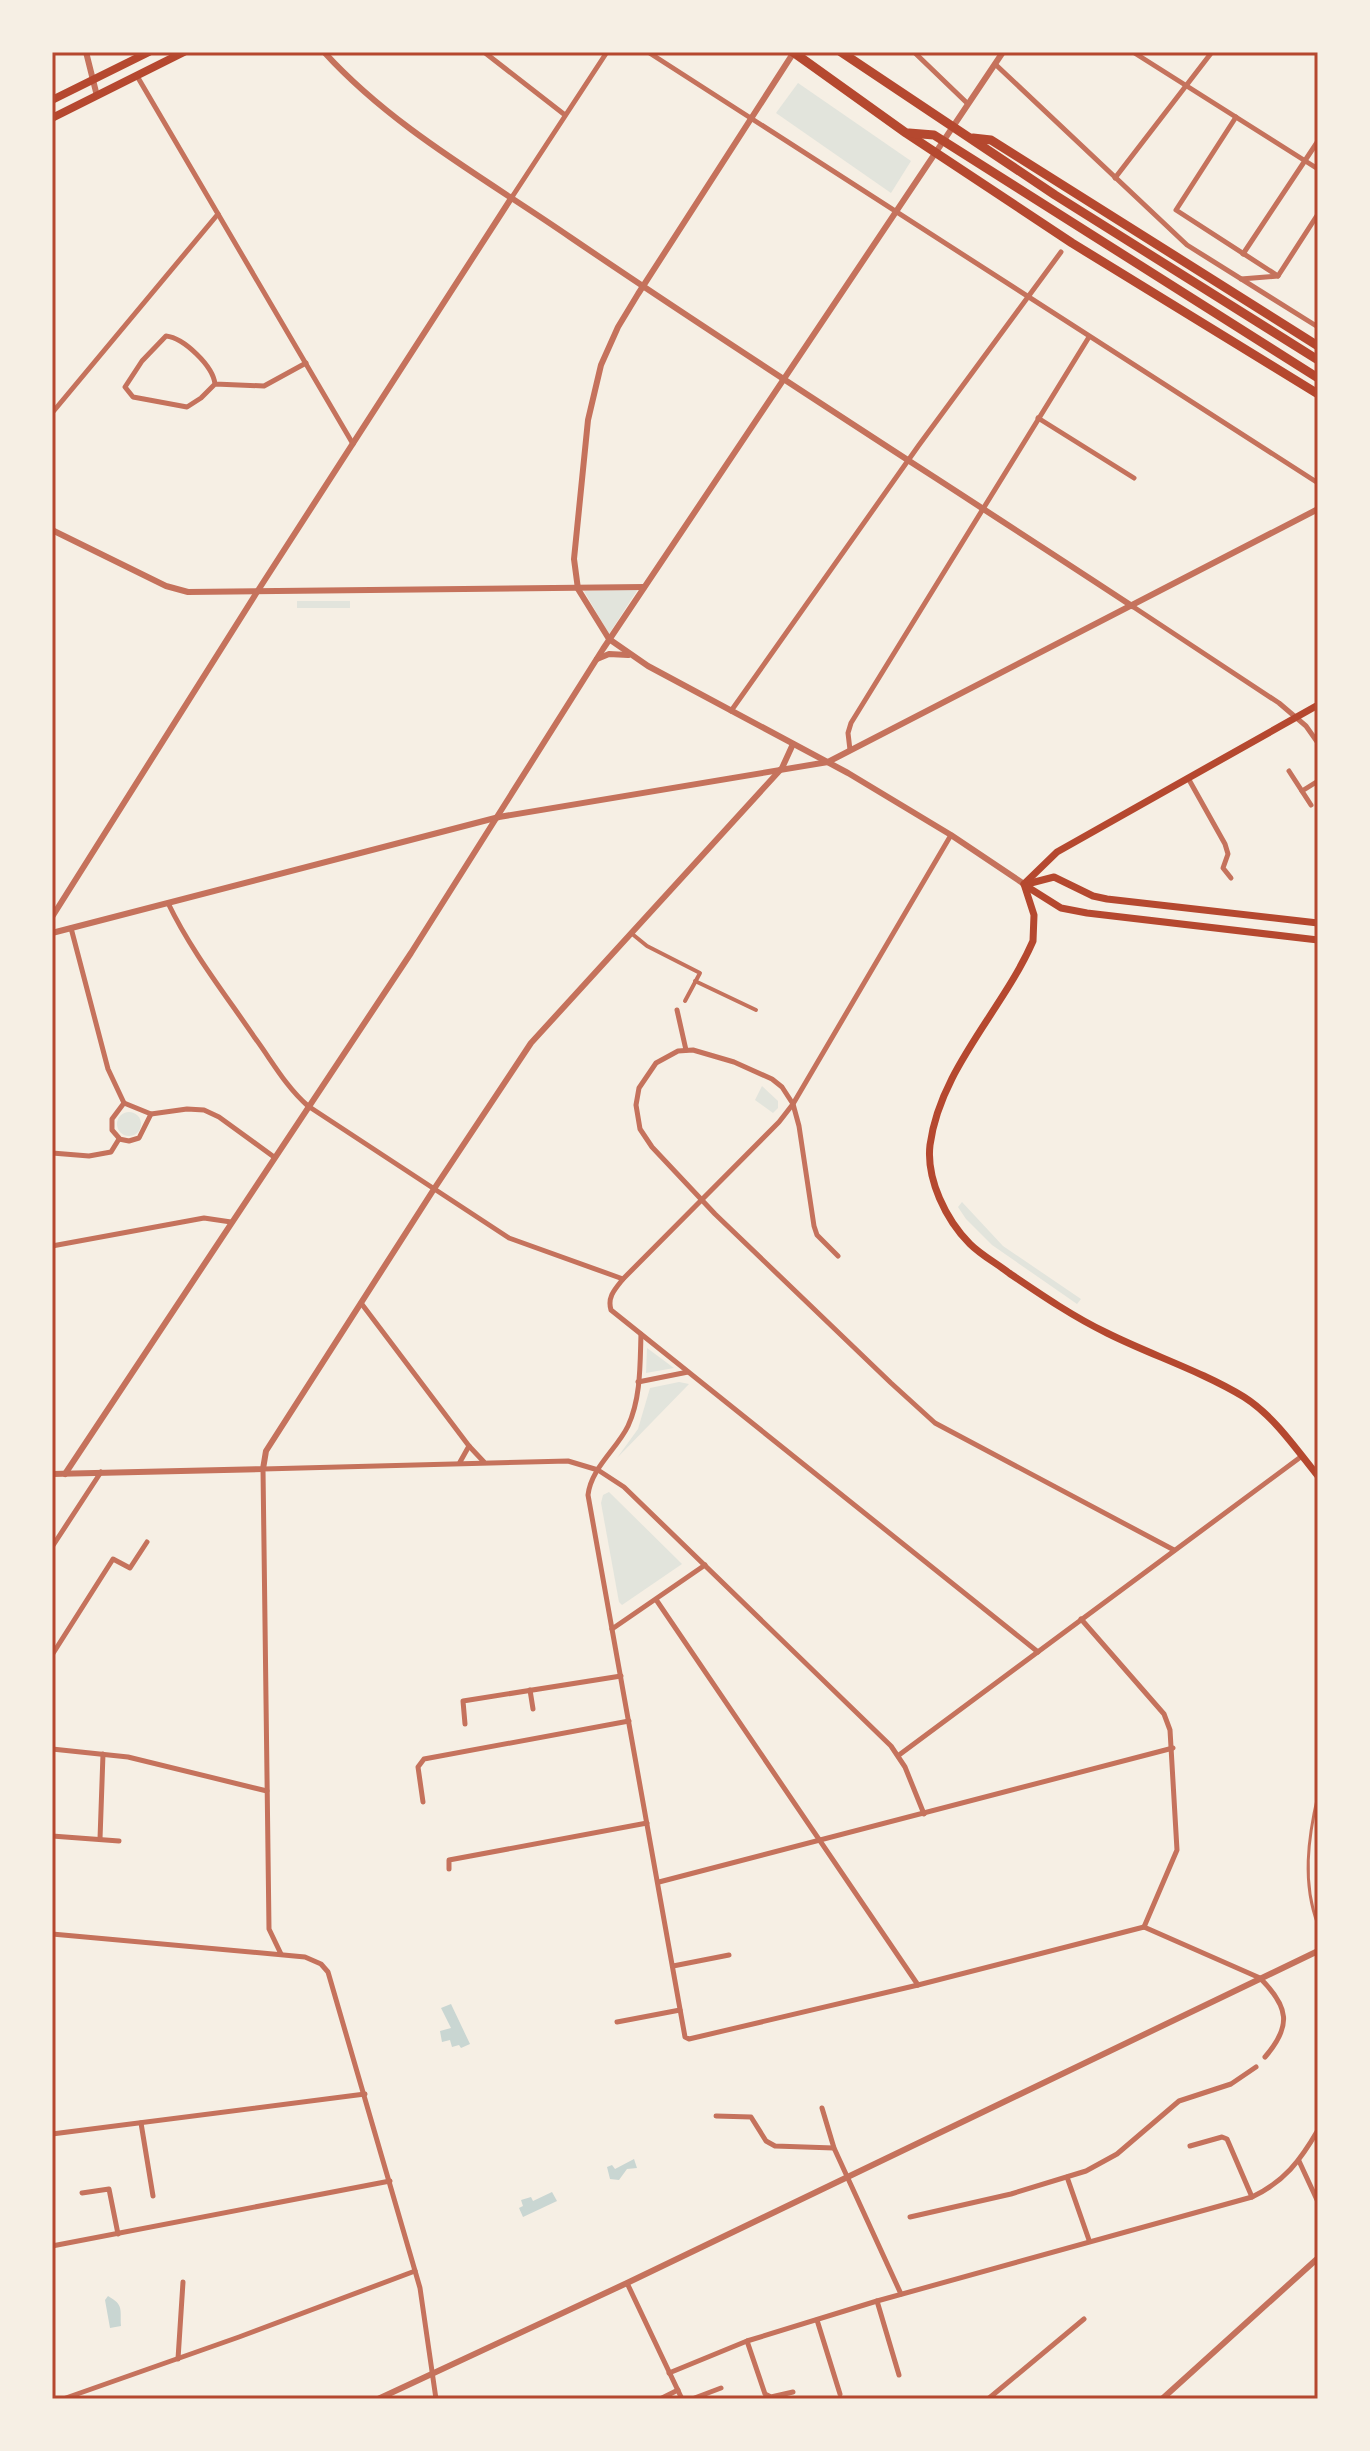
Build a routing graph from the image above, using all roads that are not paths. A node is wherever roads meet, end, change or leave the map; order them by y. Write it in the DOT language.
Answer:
graph roads {
  1 [pos="86,52"];
  2 [pos="149,52"];
  3 [pos="184,52"];
  4 [pos="324,52"];
  5 [pos="484,52"];
  6 [pos="607,52"];
  7 [pos="648,52"];
  8 [pos="794,52"];
  9 [pos="841,52"];
  10 [pos="914,52"];
  11 [pos="1003,52"];
  12 [pos="1133,52"];
  13 [pos="1212,52"];
  14 [pos="995,64"];
  15 [pos="136,75"];
  16 [pos="93,80"];
  17 [pos="1186,86"];
  18 [pos="97,96"];
  19 [pos="52,100"];
  20 [pos="968,104"];
  21 [pos="565,115"];
  22 [pos="1236,117"];
  23 [pos="52,118"];
  24 [pos="752,118"];
  25 [pos="906,133"];
  26 [pos="1318,141"];
  27 [pos="1303,160"];
  28 [pos="1318,169"];
  29 [pos="1115,178"];
  30 [pos="1059,190"];
  31 [pos="512,197"];
  32 [pos="896,212"];
  33 [pos="218,214"];
  34 [pos="1318,214"];
  35 [pos="1061,252"];
  36 [pos="1243,254"];
  37 [pos="1278,276"];
  38 [pos="1241,279"];
  39 [pos="643,286"];
  40 [pos="1027,298"];
  41 [pos="1318,327"];
  42 [pos="1089,337"];
  43 [pos="1318,346"];
  44 [pos="1318,360"];
  45 [pos="306,363"];
  46 [pos="784,378"];
  47 [pos="1318,378"];
  48 [pos="215,384"];
  49 [pos="1318,394"];
  50 [pos="52,413"];
  51 [pos="1038,418"];
  52 [pos="353,444"];
  53 [pos="909,460"];
  54 [pos="1134,478"];
  55 [pos="1318,483"];
  56 [pos="983,508"];
  57 [pos="1318,509"];
  58 [pos="52,530"];
  59 [pos="644,587"];
  60 [pos="578,589"];
  61 [pos="257,592"];
  62 [pos="1132,606"];
  63 [pos="609,639"];
  64 [pos="632,656"];
  65 [pos="597,659"];
  66 [pos="1318,705"];
  67 [pos="730,712"];
  68 [pos="1297,717"];
  69 [pos="1318,743"];
  70 [pos="793,744"];
  71 [pos="848,751"];
  72 [pos="828,762"];
  73 [pos="782,768"];
  74 [pos="1289,771"];
  75 [pos="848,773"];
  76 [pos="1188,778"];
  77 [pos="1318,781"];
  78 [pos="1302,791"];
  79 [pos="1311,805"];
  80 [pos="499,817"];
  81 [pos="951,835"];
  82 [pos="1231,878"];
  83 [pos="1024,884"];
  84 [pos="168,903"];
  85 [pos="1221,912"];
  86 [pos="52,917"];
  87 [pos="1318,923"];
  88 [pos="71,928"];
  89 [pos="1220,929"];
  90 [pos="53,930"];
  91 [pos="631,933"];
  92 [pos="1318,940"];
  93 [pos="695,981"];
  94 [pos="685,1001"];
  95 [pos="677,1010"];
  96 [pos="756,1010"];
  97 [pos="686,1050"];
  98 [pos="124,1103"];
  99 [pos="793,1104"];
  100 [pos="308,1106"];
  101 [pos="151,1114"];
  102 [pos="119,1139"];
  103 [pos="52,1153"];
  104 [pos="274,1157"];
  105 [pos="434,1189"];
  106 [pos="701,1200"];
  107 [pos="231,1222"];
  108 [pos="52,1246"];
  109 [pos="838,1256"];
  110 [pos="623,1279"];
  111 [pos="361,1303"];
  112 [pos="641,1334"];
  113 [pos="689,1372"];
  114 [pos="638,1382"];
  115 [pos="469,1446"];
  116 [pos="1302,1456"];
  117 [pos="459,1463"];
  118 [pos="485,1463"];
  119 [pos="263,1469"];
  120 [pos="598,1470"];
  121 [pos="101,1472"];
  122 [pos="52,1474"];
  123 [pos="65,1474"];
  124 [pos="1318,1476"];
  125 [pos="147,1542"];
  126 [pos="52,1547"];
  127 [pos="1174,1550"];
  128 [pos="705,1565"];
  129 [pos="657,1601"];
  130 [pos="1081,1619"];
  131 [pos="612,1629"];
  132 [pos="1038,1652"];
  133 [pos="52,1655"];
  134 [pos="621,1676"];
  135 [pos="530,1690"];
  136 [pos="533,1709"];
  137 [pos="629,1721"];
  138 [pos="465,1724"];
  139 [pos="1173,1748"];
  140 [pos="52,1749"];
  141 [pos="103,1754"];
  142 [pos="899,1755"];
  143 [pos="267,1791"];
  144 [pos="1318,1795"];
  145 [pos="423,1802"];
  146 [pos="924,1814"];
  147 [pos="647,1823"];
  148 [pos="52,1836"];
  149 [pos="100,1839"];
  150 [pos="821,1840"];
  151 [pos="119,1841"];
  152 [pos="449,1869"];
  153 [pos="659,1882"];
  154 [pos="1318,1925"];
  155 [pos="1144,1927"];
  156 [pos="52,1934"];
  157 [pos="1318,1951"];
  158 [pos="281,1954"];
  159 [pos="729,1955"];
  160 [pos="673,1966"];
  161 [pos="1260,1978"];
  162 [pos="918,1985"];
  163 [pos="680,2010"];
  164 [pos="617,2022"];
  165 [pos="1265,2057"];
  166 [pos="1256,2067"];
  167 [pos="365,2094"];
  168 [pos="822,2108"];
  169 [pos="716,2116"];
  170 [pos="141,2123"];
  171 [pos="1318,2130"];
  172 [pos="52,2134"];
  173 [pos="1190,2146"];
  174 [pos="834,2148"];
  175 [pos="1299,2161"];
  176 [pos="847,2176"];
  177 [pos="1067,2177"];
  178 [pos="390,2181"];
  179 [pos="82,2193"];
  180 [pos="153,2196"];
  181 [pos="1252,2197"];
  182 [pos="1318,2202"];
  183 [pos="910,2217"];
  184 [pos="118,2234"];
  185 [pos="1089,2240"];
  186 [pos="52,2246"];
  187 [pos="1318,2258"];
  188 [pos="415,2271"];
  189 [pos="183,2282"];
  190 [pos="627,2283"];
  191 [pos="901,2294"];
  192 [pos="877,2301"];
  193 [pos="1084,2319"];
  194 [pos="817,2320"];
  195 [pos="747,2341"];
  196 [pos="178,2359"];
  197 [pos="669,2373"];
  198 [pos="431,2374"];
  199 [pos="899,2375"];
  200 [pos="721,2388"];
  201 [pos="678,2390"];
  202 [pos="793,2392"];
  203 [pos="840,2394"];
  204 [pos="63,2399"];
  205 [pos="378,2399"];
  206 [pos="436,2399"];
  207 [pos="660,2399"];
  208 [pos="682,2399"];
  209 [pos="692,2399"];
  210 [pos="903,2399"];
  211 [pos="911,2399"];
  212 [pos="988,2399"];
  213 [pos="1162,2399"];
  1 -- 16 [label="street"];
  2 -- 16 [label="main road"];
  3 -- 15 [label="main road"];
  4 -- 31 [label="street"];
  5 -- 21 [label="street"];
  6 -- 21 [label="street"];
  7 -- 24 [label="street"];
  8 -- 24 [label="street"];
  8 -- 25 [label="highway"];
  9 -- 30 [label="highway"];
  10 -- 20 [label="street"];
  11 -- 14 [label="street"];
  12 -- 17 [label="street"];
  13 -- 17 [label="street"];
  14 -- 20 [label="street"];
  14 -- 29 [label="street"];
  15 -- 18 [label="main road"];
  15 -- 33 [label="street"];
  16 -- 18 [label="street"];
  16 -- 19 [label="main road"];
  17 -- 22 [label="street"];
  17 -- 29 [label="street"];
  18 -- 23 [label="main road"];
  20 -- 32 [label="street"];
  21 -- 31 [label="street"];
  22 -- 27 [label="street"];
  22 -- 36 [label="street"];
  24 -- 32 [label="street"];
  24 -- 39 [label="street"];
  25 -- 47 [label="highway"];
  25 -- 49 [label="highway"];
  26 -- 27 [label="street"];
  27 -- 28 [label="street"];
  27 -- 36 [label="street"];
  29 -- 38 [label="street"];
  30 -- 43 [label="highway"];
  30 -- 44 [label="highway"];
  31 -- 39 [label="street"];
  31 -- 52 [label="street"];
  32 -- 40 [label="street"];
  32 -- 46 [label="street"];
  33 -- 45 [label="street"];
  33 -- 50 [label="street"];
  34 -- 37 [label="street"];
  35 -- 40 [label="street"];
  36 -- 37 [label="street"];
  37 -- 38 [label="street"];
  38 -- 41 [label="street"];
  39 -- 46 [label="street"];
  39 -- 60 [label="street"];
  40 -- 42 [label="street"];
  40 -- 53 [label="street"];
  42 -- 51 [label="street"];
  42 -- 55 [label="street"];
  45 -- 48 [label="street"];
  45 -- 52 [label="street"];
  46 -- 53 [label="street"];
  46 -- 59 [label="street"];
  48 -- 48 [label="street"];
  51 -- 54 [label="street"];
  51 -- 56 [label="street"];
  52 -- 61 [label="street"];
  53 -- 56 [label="street"];
  53 -- 67 [label="street"];
  56 -- 62 [label="street"];
  56 -- 71 [label="street"];
  57 -- 62 [label="street"];
  58 -- 61 [label="street"];
  59 -- 60 [label="street"];
  59 -- 63 [label="street"];
  60 -- 61 [label="street"];
  60 -- 63 [label="street"];
  61 -- 86 [label="street"];
  62 -- 68 [label="street"];
  62 -- 71 [label="street"];
  63 -- 64 [label="street"];
  63 -- 65 [label="street"];
  64 -- 65 [label="street"];
  64 -- 67 [label="street"];
  65 -- 80 [label="street"];
  66 -- 68 [label="main road"];
  67 -- 70 [label="street"];
  68 -- 69 [label="street"];
  68 -- 76 [label="main road"];
  70 -- 72 [label="street"];
  70 -- 73 [label="street"];
  71 -- 72 [label="street"];
  71 -- 75 [label="street"];
  72 -- 73 [label="street"];
  72 -- 75 [label="street"];
  73 -- 80 [label="street"];
  73 -- 91 [label="street"];
  74 -- 78 [label="street"];
  75 -- 81 [label="street"];
  76 -- 82 [label="street"];
  76 -- 83 [label="main road"];
  77 -- 78 [label="street"];
  78 -- 79 [label="street"];
  80 -- 84 [label="street"];
  80 -- 100 [label="street"];
  81 -- 83 [label="street"];
  81 -- 99 [label="street"];
  83 -- 85 [label="main road"];
  83 -- 89 [label="main road"];
  83 -- 116 [label="main road"];
  84 -- 88 [label="street"];
  84 -- 100 [label="street"];
  85 -- 87 [label="main road"];
  85 -- 89 [label="main road"];
  88 -- 90 [label="street"];
  88 -- 98 [label="street"];
  89 -- 92 [label="main road"];
  91 -- 93 [label="street"];
  91 -- 105 [label="street"];
  93 -- 94 [label="street"];
  93 -- 96 [label="street"];
  95 -- 97 [label="street"];
  97 -- 99 [label="street"];
  97 -- 106 [label="street"];
  98 -- 101 [label="street"];
  98 -- 102 [label="street"];
  99 -- 106 [label="street"];
  99 -- 109 [label="street"];
  100 -- 104 [label="street"];
  100 -- 105 [label="street"];
  101 -- 102 [label="street"];
  101 -- 104 [label="street"];
  102 -- 103 [label="street"];
  104 -- 107 [label="street"];
  105 -- 110 [label="street"];
  105 -- 111 [label="street"];
  106 -- 110 [label="street"];
  106 -- 127 [label="street"];
  107 -- 108 [label="street"];
  107 -- 123 [label="street"];
  110 -- 112 [label="street"];
  111 -- 115 [label="street"];
  111 -- 119 [label="street"];
  112 -- 113 [label="street"];
  112 -- 114 [label="street"];
  113 -- 114 [label="street"];
  113 -- 132 [label="street"];
  114 -- 120 [label="street"];
  115 -- 117 [label="street"];
  115 -- 118 [label="street"];
  116 -- 124 [label="main road"];
  116 -- 127 [label="street"];
  117 -- 118 [label="street"];
  117 -- 119 [label="street"];
  118 -- 120 [label="street"];
  119 -- 121 [label="street"];
  119 -- 143 [label="street"];
  120 -- 128 [label="street"];
  120 -- 131 [label="street"];
  121 -- 123 [label="street"];
  121 -- 126 [label="street"];
  122 -- 123 [label="street"];
  125 -- 133 [label="street"];
  127 -- 130 [label="street"];
  128 -- 129 [label="street"];
  128 -- 142 [label="street"];
  129 -- 131 [label="street"];
  129 -- 150 [label="street"];
  130 -- 132 [label="street"];
  130 -- 139 [label="street"];
  131 -- 134 [label="street"];
  132 -- 142 [label="street"];
  134 -- 135 [label="street"];
  134 -- 137 [label="street"];
  135 -- 136 [label="street"];
  135 -- 138 [label="street"];
  137 -- 145 [label="street"];
  137 -- 147 [label="street"];
  139 -- 146 [label="street"];
  139 -- 155 [label="street"];
  140 -- 141 [label="street"];
  141 -- 143 [label="street"];
  141 -- 149 [label="street"];
  142 -- 146 [label="street"];
  143 -- 158 [label="street"];
  144 -- 154 [label="lane"];
  146 -- 150 [label="street"];
  147 -- 152 [label="street"];
  147 -- 153 [label="street"];
  148 -- 149 [label="street"];
  149 -- 151 [label="street"];
  150 -- 153 [label="street"];
  150 -- 162 [label="street"];
  153 -- 160 [label="street"];
  155 -- 161 [label="street"];
  155 -- 162 [label="street"];
  156 -- 158 [label="street"];
  157 -- 161 [label="street"];
  158 -- 167 [label="street"];
  159 -- 160 [label="street"];
  160 -- 163 [label="street"];
  161 -- 165 [label="street"];
  161 -- 176 [label="street"];
  162 -- 163 [label="street"];
  163 -- 164 [label="street"];
  166 -- 177 [label="street"];
  167 -- 170 [label="street"];
  167 -- 178 [label="street"];
  168 -- 174 [label="street"];
  169 -- 174 [label="street"];
  170 -- 172 [label="street"];
  170 -- 180 [label="street"];
  171 -- 175 [label="street"];
  173 -- 181 [label="street"];
  174 -- 176 [label="street"];
  175 -- 181 [label="street"];
  175 -- 182 [label="street"];
  176 -- 190 [label="street"];
  176 -- 191 [label="street"];
  177 -- 183 [label="street"];
  177 -- 185 [label="street"];
  178 -- 184 [label="street"];
  178 -- 188 [label="street"];
  179 -- 184 [label="street"];
  181 -- 185 [label="street"];
  184 -- 186 [label="street"];
  185 -- 191 [label="street"];
  187 -- 213 [label="street"];
  188 -- 196 [label="street"];
  188 -- 198 [label="street"];
  189 -- 196 [label="street"];
  190 -- 197 [label="street"];
  190 -- 198 [label="street"];
  191 -- 192 [label="street"];
  192 -- 194 [label="street"];
  192 -- 199 [label="street"];
  193 -- 212 [label="street"];
  194 -- 195 [label="street"];
  194 -- 203 [label="street"];
  195 -- 197 [label="street"];
  195 -- 202 [label="street"];
  196 -- 204 [label="street"];
  197 -- 201 [label="street"];
  198 -- 205 [label="street"];
  198 -- 206 [label="street"];
  200 -- 209 [label="street"];
  201 -- 207 [label="street"];
  201 -- 208 [label="street"];
  210 -- 211 [label="street"];
}
